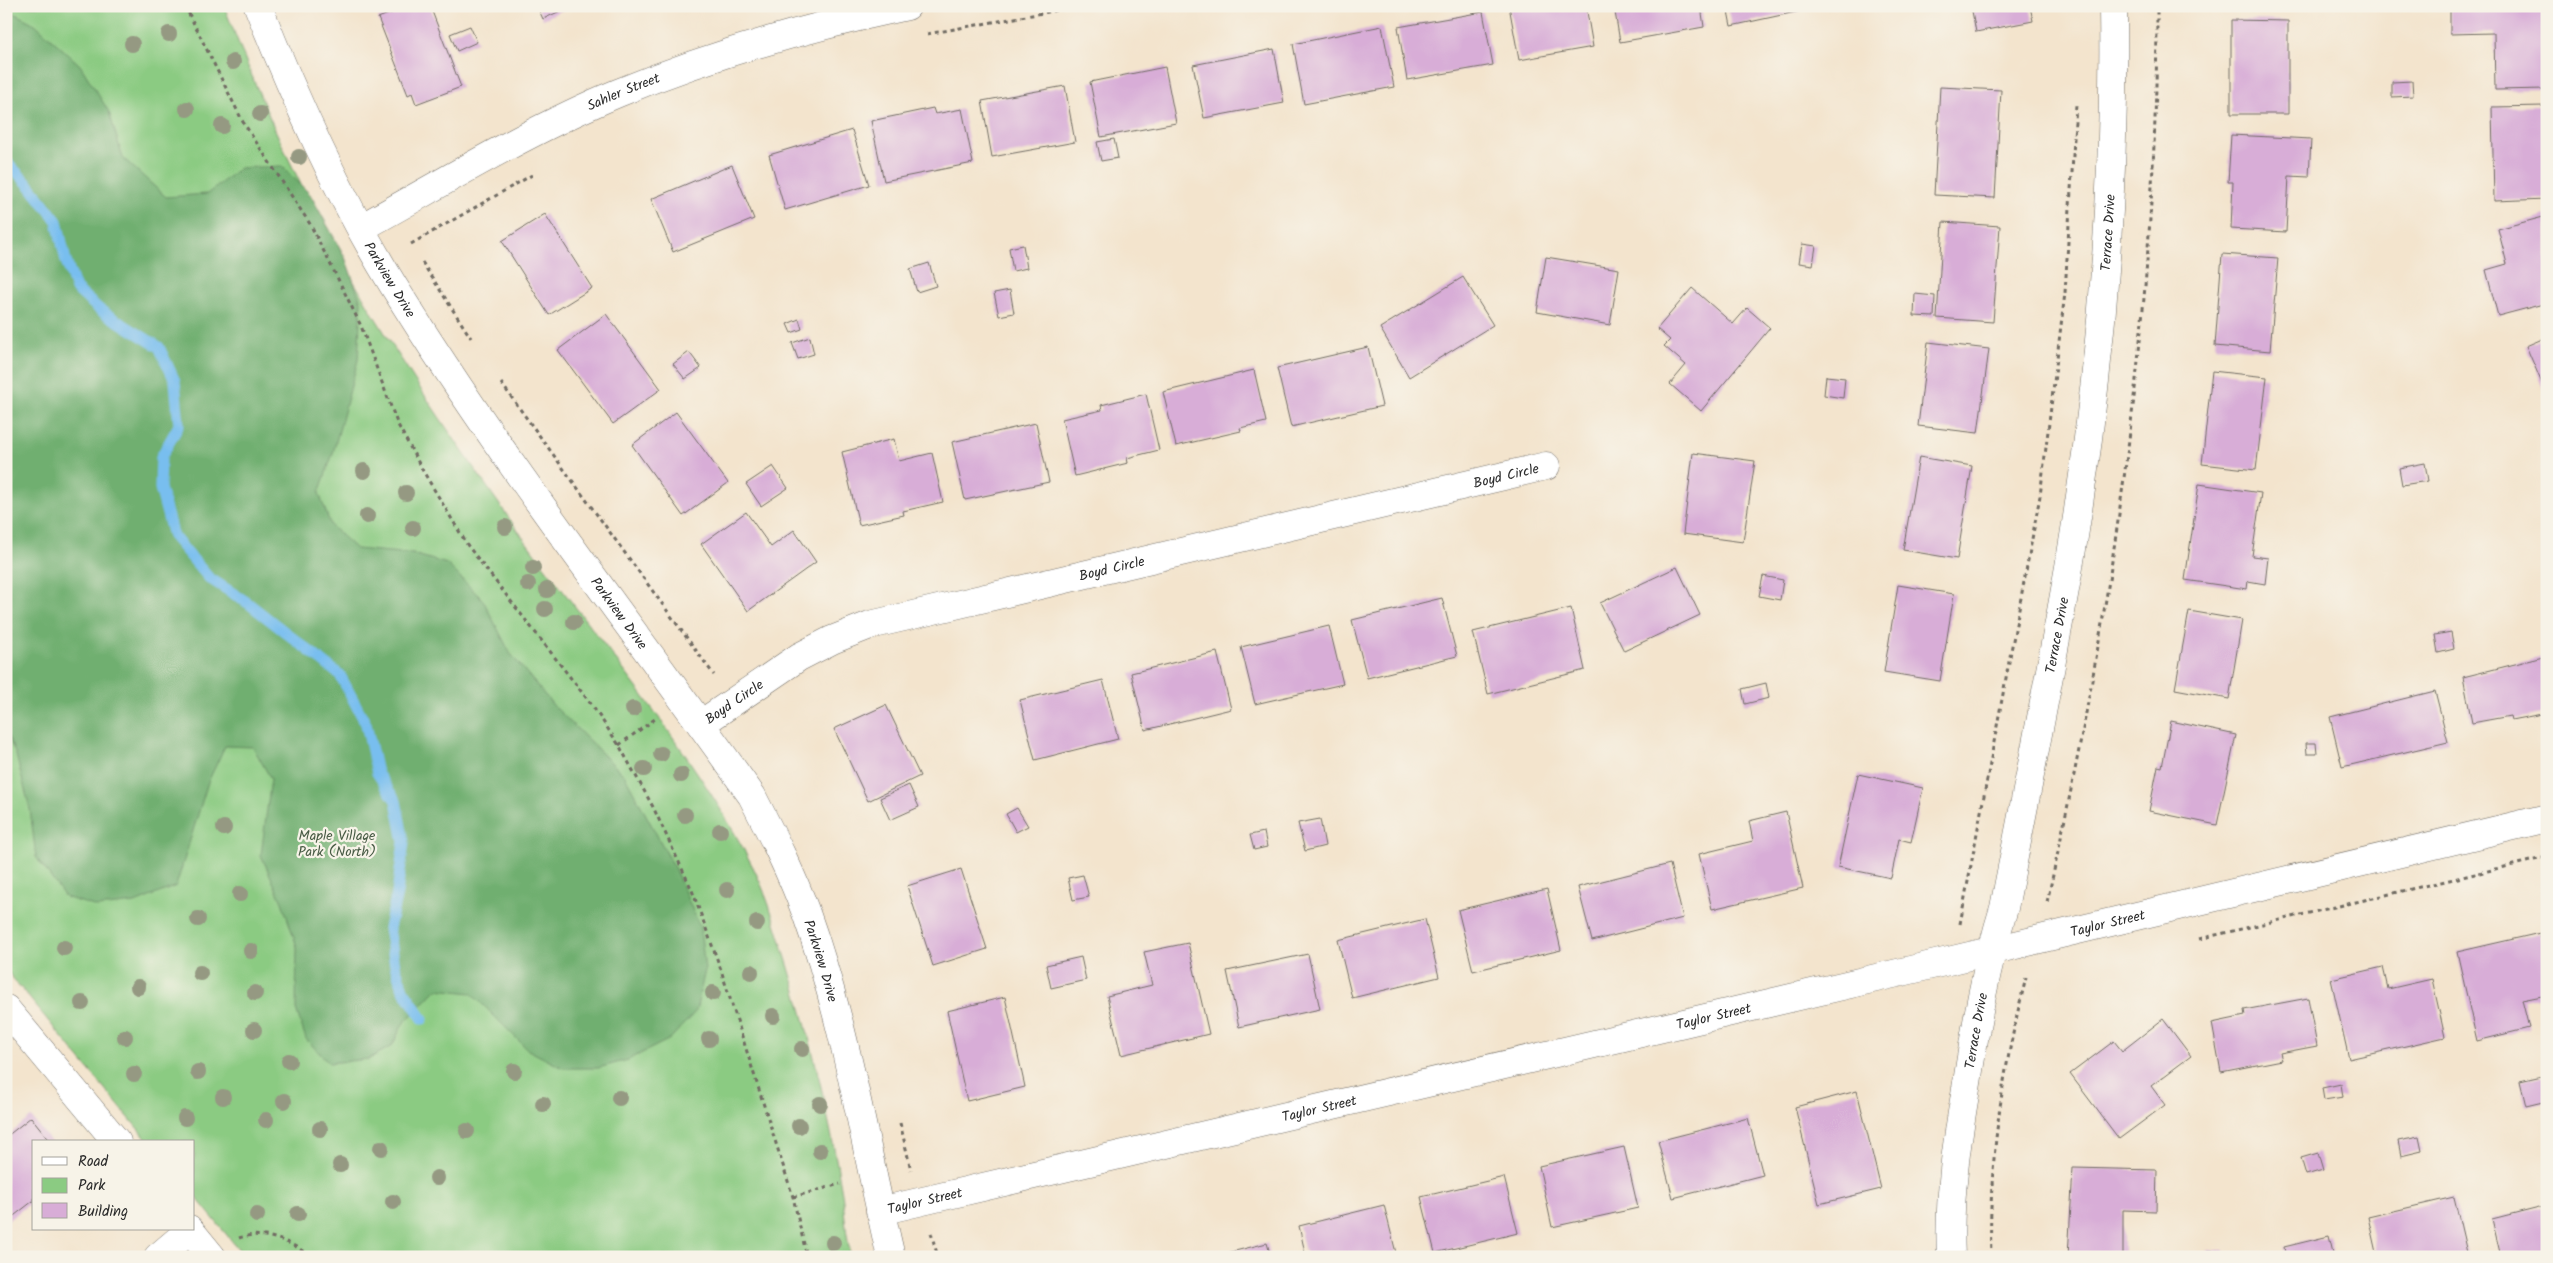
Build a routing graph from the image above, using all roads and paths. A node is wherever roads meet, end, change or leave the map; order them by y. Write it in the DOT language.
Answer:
graph roads {
  1 [pos="185,6"];
  2 [pos="258,6"];
  3 [pos="907,6"];
  4 [pos="1081,6"];
  5 [pos="2113,6"];
  6 [pos="922,36"];
  7 [pos="2076,102"];
  8 [pos="537,172"];
  9 [pos="361,228"];
  10 [pos="416,252"];
  11 [pos="421,260"];
  12 [pos="472,341"];
  13 [pos="499,381"];
  14 [pos="1546,466"];
  15 [pos="714,676"];
  16 [pos="701,724"];
  17 [pos="2547,818"];
  18 [pos="2547,857"];
  19 [pos="1961,920"];
  20 [pos="2190,941"];
  21 [pos="1991,950"];
  22 [pos="2035,978"];
  23 [pos="6,1009"];
  24 [pos="115,1140"];
  25 [pos="880,1211"];
  26 [pos="190,1230"];
  27 [pos="222,1249"];
  28 [pos="936,1249"];
  29 [pos="158,1257"];
  30 [pos="310,1257"];
  31 [pos="806,1257"];
  32 [pos="891,1257"];
  33 [pos="938,1257"];
  34 [pos="1951,1257"];
  35 [pos="1991,1257"];
  1 -- 31 [label="path"];
  2 -- 9 [label="street, Parkview Drive"];
  3 -- 9 [label="street, Sahler Street"];
  4 -- 6 [label="path"];
  5 -- 21 [label="street, Terrace Drive"];
  7 -- 19 [label="path"];
  8 -- 10 [label="path"];
  9 -- 16 [label="street, Parkview Drive"];
  11 -- 12 [label="path"];
  13 -- 15 [label="path"];
  14 -- 16 [label="street, Boyd Circle"];
  16 -- 25 [label="street, Parkview Drive"];
  17 -- 21 [label="street, Taylor Street"];
  18 -- 20 [label="path"];
  21 -- 25 [label="street, Taylor Street"];
  21 -- 34 [label="street, Terrace Drive"];
  22 -- 35 [label="path"];
  23 -- 24 [label="street"];
  25 -- 32 [label="street, Parkview Drive"];
  26 -- 27 [label="street"];
  26 -- 29 [label="street"];
  27 -- 30 [label="path"];
  28 -- 33 [label="path"];
}
